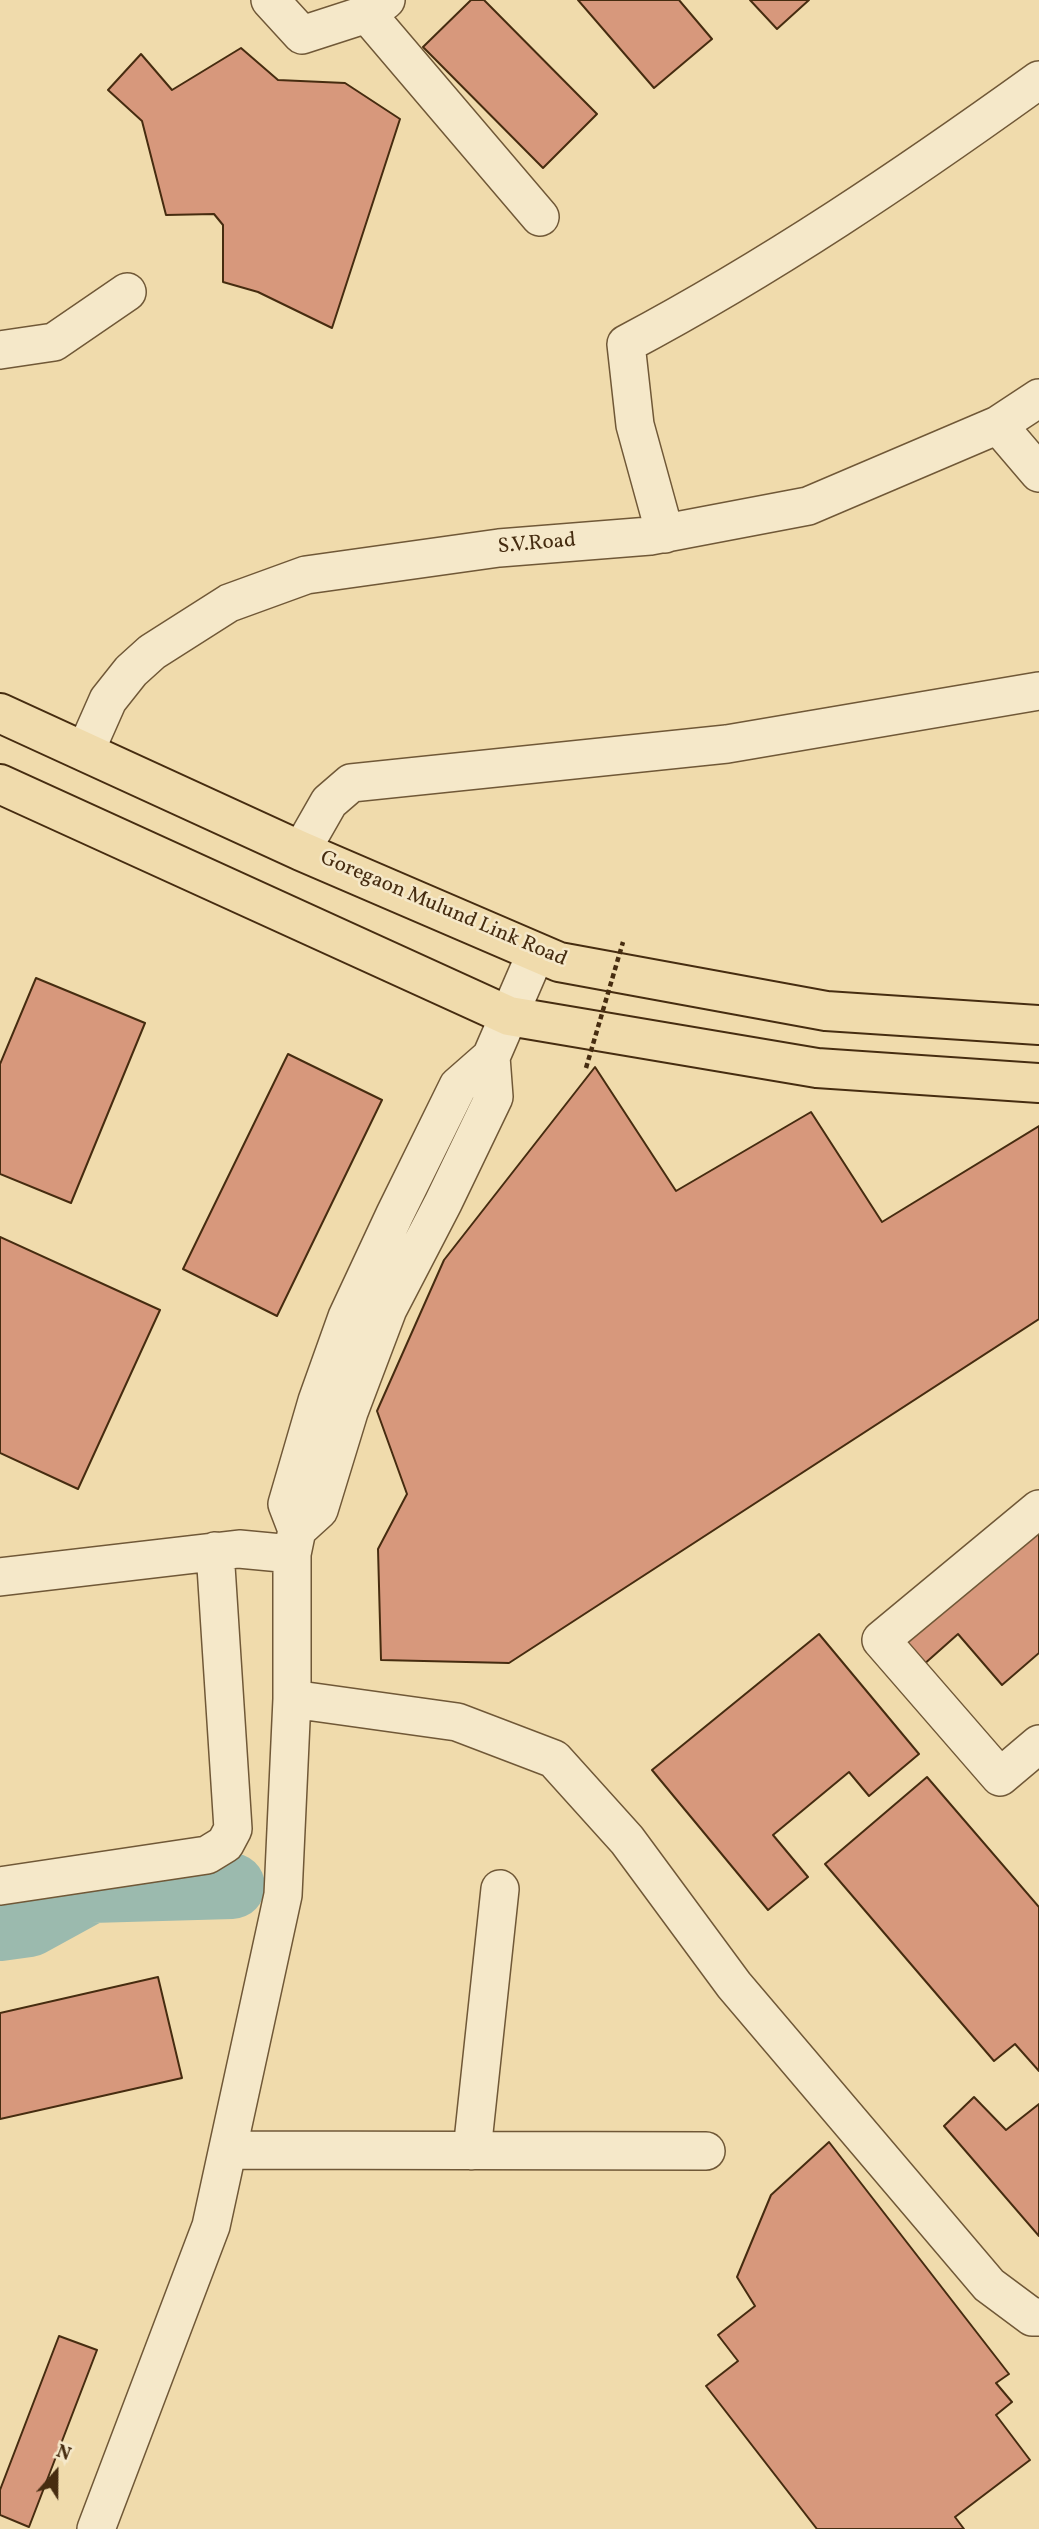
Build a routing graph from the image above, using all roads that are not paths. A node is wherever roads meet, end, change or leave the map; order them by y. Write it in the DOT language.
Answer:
graph roads {
  1 [pos="270,0"];
  2 [pos="377,7"];
  3 [pos="1039,80"];
  4 [pos="540,217"];
  5 [pos="127,292"];
  6 [pos="0,350"];
  7 [pos="1039,398"];
  8 [pos="998,425"];
  9 [pos="1039,473"];
  10 [pos="665,534"];
  11 [pos="1039,691"];
  12 [pos="0,713"];
  13 [pos="85,752"];
  14 [pos="0,783"];
  15 [pos="301,851"];
  16 [pos="536,953"];
  17 [pos="509,1016"];
  18 [pos="1039,1025"];
  19 [pos="491,1057"];
  20 [pos="1039,1083"];
  21 [pos="447,1111"];
  22 [pos="479,1126"];
  23 [pos="333,1406"];
  24 [pos="1039,1509"];
  25 [pos="294,1542"];
  26 [pos="215,1551"];
  27 [pos="0,1577"];
  28 [pos="292,1699"];
  29 [pos="1039,1744"];
  30 [pos="0,1886"];
  31 [pos="500,1888"];
  32 [pos="228,2150"];
  33 [pos="472,2151"];
  34 [pos="706,2151"];
  35 [pos="1039,2317"];
  36 [pos="96,2529"];
  1 -- 2 [label="street"];
  2 -- 4 [label="street"];
  3 -- 10 [label="street"];
  5 -- 6 [label="street"];
  7 -- 8 [label="street, S.V.Road"];
  8 -- 9 [label="street"];
  8 -- 10 [label="street, S.V.Road"];
  10 -- 13 [label="street, S.V.Road"];
  11 -- 15 [label="street"];
  12 -- 13 [label="main road, Goregaon Mulund Link Road"];
  13 -- 15 [label="main road, Goregaon Mulund Link Road"];
  14 -- 17 [label="main road"];
  15 -- 16 [label="main road, Goregaon Mulund Link Road"];
  16 -- 17 [label="street"];
  16 -- 18 [label="main road, Goregaon Mulund Link Road"];
  17 -- 19 [label="street"];
  17 -- 20 [label="main road"];
  19 -- 21 [label="street"];
  19 -- 22 [label="street"];
  21 -- 22 [label="street"];
  21 -- 23 [label="street"];
  22 -- 23 [label="street"];
  23 -- 25 [label="street"];
  24 -- 29 [label="street"];
  25 -- 26 [label="street"];
  25 -- 28 [label="street"];
  26 -- 27 [label="street"];
  26 -- 30 [label="street"];
  28 -- 32 [label="street"];
  28 -- 35 [label="street"];
  31 -- 33 [label="street"];
  32 -- 33 [label="street"];
  32 -- 36 [label="street"];
  33 -- 34 [label="street"];
}
